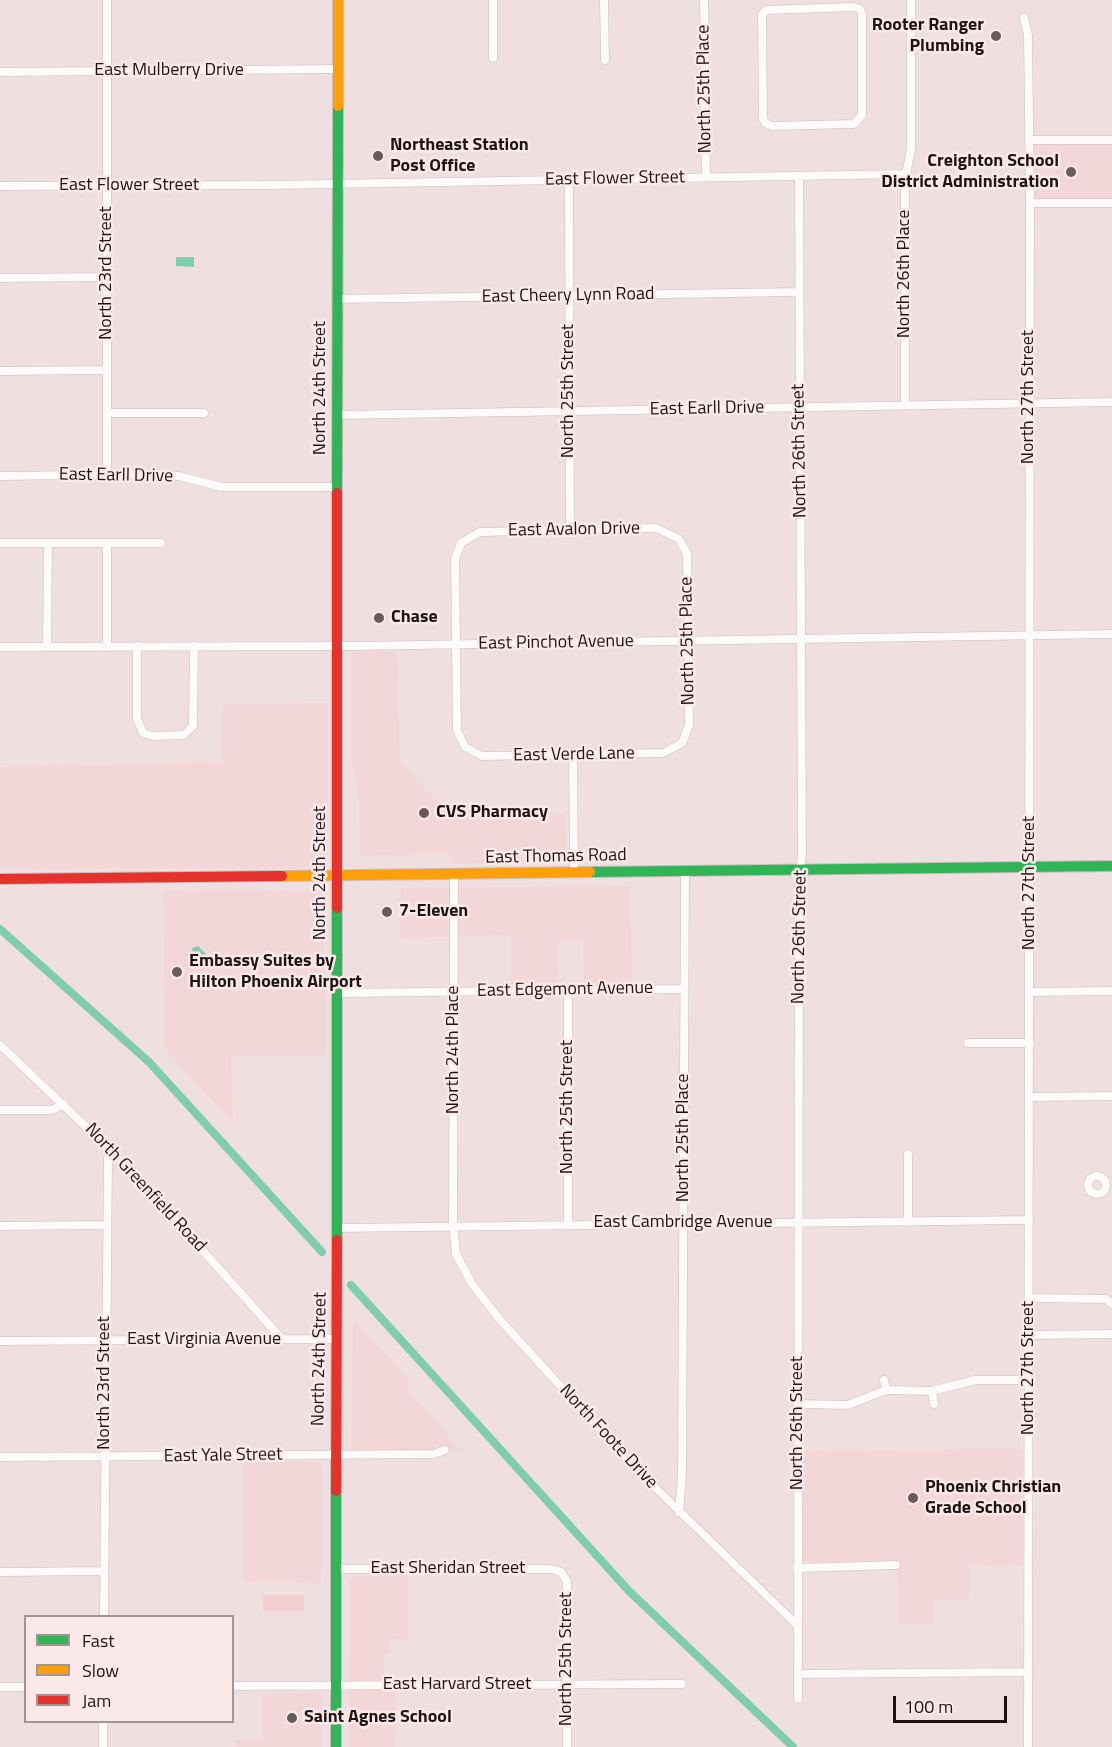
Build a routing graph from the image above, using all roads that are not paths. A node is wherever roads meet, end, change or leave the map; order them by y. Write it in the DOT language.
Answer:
graph roads {
  1 [pos="107,0"];
  2 [pos="338,0"];
  3 [pos="493,0"];
  4 [pos="604,0"];
  5 [pos="704,0"];
  6 [pos="911,0"];
  7 [pos="813,4"];
  8 [pos="1024,18"];
  9 [pos="494,58"];
  10 [pos="605,60"];
  11 [pos="338,69"];
  12 [pos="107,71"];
  13 [pos="0,72"];
  14 [pos="1029,140"];
  15 [pos="1112,140"];
  16 [pos="905,174"];
  17 [pos="799,176"];
  18 [pos="706,177"];
  19 [pos="569,181"];
  20 [pos="337,184"];
  21 [pos="0,186"];
  22 [pos="107,187"];
  23 [pos="1030,203"];
  24 [pos="1112,203"];
  25 [pos="107,277"];
  26 [pos="0,278"];
  27 [pos="799,292"];
  28 [pos="569,296"];
  29 [pos="338,299"];
  30 [pos="107,370"];
  31 [pos="0,371"];
  32 [pos="1112,402"];
  33 [pos="1029,403"];
  34 [pos="905,405"];
  35 [pos="800,407"];
  36 [pos="570,411"];
  37 [pos="107,413"];
  38 [pos="204,413"];
  39 [pos="338,415"];
  40 [pos="107,475"];
  41 [pos="0,476"];
  42 [pos="338,487"];
  43 [pos="570,530"];
  44 [pos="679,538"];
  45 [pos="0,543"];
  46 [pos="48,543"];
  47 [pos="107,543"];
  48 [pos="161,543"];
  49 [pos="1112,634"];
  50 [pos="1029,635"];
  51 [pos="801,640"];
  52 [pos="688,641"];
  53 [pos="456,644"];
  54 [pos="137,646"];
  55 [pos="194,646"];
  56 [pos="338,646"];
  57 [pos="0,647"];
  58 [pos="47,647"];
  59 [pos="107,647"];
  60 [pos="682,743"];
  61 [pos="573,754"];
  62 [pos="1112,866"];
  63 [pos="1029,867"];
  64 [pos="800,870"];
  65 [pos="685,872"];
  66 [pos="574,873"];
  67 [pos="454,874"];
  68 [pos="338,876"];
  69 [pos="0,879"];
  70 [pos="684,989"];
  71 [pos="568,990"];
  72 [pos="454,991"];
  73 [pos="1112,991"];
  74 [pos="1030,992"];
  75 [pos="338,993"];
  76 [pos="968,1043"];
  77 [pos="1030,1043"];
  78 [pos="0,1045"];
  79 [pos="1112,1096"];
  80 [pos="1030,1097"];
  81 [pos="64,1104"];
  82 [pos="0,1110"];
  83 [pos="112,1151"];
  84 [pos="908,1154"];
  85 [pos="1029,1220"];
  86 [pos="684,1222"];
  87 [pos="798,1222"];
  88 [pos="908,1222"];
  89 [pos="568,1223"];
  90 [pos="106,1225"];
  91 [pos="0,1226"];
  92 [pos="453,1226"];
  93 [pos="336,1228"];
  94 [pos="1029,1298"];
  95 [pos="1112,1304"];
  96 [pos="1112,1334"];
  97 [pos="1029,1335"];
  98 [pos="282,1339"];
  99 [pos="336,1339"];
  100 [pos="0,1341"];
  101 [pos="106,1341"];
  102 [pos="884,1380"];
  103 [pos="1028,1380"];
  104 [pos="886,1390"];
  105 [pos="932,1391"];
  106 [pos="798,1404"];
  107 [pos="934,1404"];
  108 [pos="445,1450"];
  109 [pos="336,1455"];
  110 [pos="0,1457"];
  111 [pos="105,1457"];
  112 [pos="679,1512"];
  113 [pos="896,1565"];
  114 [pos="797,1568"];
  115 [pos="335,1569"];
  116 [pos="104,1571"];
  117 [pos="0,1572"];
  118 [pos="561,1572"];
  119 [pos="104,1615"];
  120 [pos="798,1626"];
  121 [pos="1028,1672"];
  122 [pos="798,1674"];
  123 [pos="567,1684"];
  124 [pos="682,1684"];
  125 [pos="234,1686"];
  126 [pos="336,1686"];
  127 [pos="0,1687"];
  128 [pos="24,1687"];
  129 [pos="798,1699"];
  130 [pos="103,1723"];
  131 [pos="104,1747"];
  132 [pos="336,1747"];
  133 [pos="567,1747"];
  134 [pos="1028,1747"];
  1 -- 12 [label="street, North 23rd Street"];
  2 -- 11 [label="main road, North 24th Street"];
  3 -- 9 [label="street"];
  4 -- 10 [label="street"];
  5 -- 18 [label="street, North 25th Place"];
  6 -- 16 [label="street, North 26th Place"];
  7 -- 7 [label="street"];
  8 -- 14 [label="street, North 27th Street"];
  11 -- 12 [label="street, East Mulberry Drive"];
  11 -- 20 [label="main road, North 24th Street"];
  12 -- 13 [label="street, East Mulberry Drive"];
  12 -- 22 [label="street, North 23rd Street"];
  14 -- 15 [label="street"];
  14 -- 23 [label="street, North 27th Street"];
  16 -- 17 [label="street, East Flower Street"];
  16 -- 34 [label="street, North 26th Place"];
  17 -- 18 [label="street, East Flower Street"];
  17 -- 27 [label="street, North 26th Street"];
  18 -- 19 [label="street, East Flower Street"];
  19 -- 20 [label="street, East Flower Street"];
  19 -- 28 [label="street, North 25th Street"];
  20 -- 22 [label="street, East Flower Street"];
  20 -- 29 [label="main road, North 24th Street"];
  21 -- 22 [label="street, East Flower Street"];
  22 -- 25 [label="street, North 23rd Street"];
  23 -- 24 [label="street"];
  23 -- 33 [label="street, North 27th Street"];
  25 -- 26 [label="street"];
  25 -- 30 [label="street, North 23rd Street"];
  27 -- 28 [label="street, East Cheery Lynn Road"];
  27 -- 35 [label="street, North 26th Street"];
  28 -- 29 [label="street, East Cheery Lynn Road"];
  28 -- 36 [label="street, North 25th Street"];
  29 -- 39 [label="main road, North 24th Street"];
  30 -- 31 [label="street"];
  30 -- 37 [label="street, North 23rd Street"];
  32 -- 33 [label="street, East Earll Drive"];
  33 -- 34 [label="street, East Earll Drive"];
  33 -- 50 [label="street, North 27th Street"];
  34 -- 35 [label="street, East Earll Drive"];
  35 -- 36 [label="street, East Earll Drive"];
  35 -- 51 [label="street, North 26th Street"];
  36 -- 39 [label="street, East Earll Drive"];
  36 -- 43 [label="street, North 25th Street"];
  37 -- 38 [label="street"];
  37 -- 40 [label="street, North 23rd Street"];
  39 -- 42 [label="main road, North 24th Street"];
  40 -- 41 [label="street, East Earll Drive"];
  40 -- 42 [label="street, East Earll Drive"];
  42 -- 56 [label="main road, North 24th Street"];
  43 -- 44 [label="street, East Avalon Drive"];
  43 -- 53 [label="street, East Avalon Drive"];
  44 -- 52 [label="street, North 25th Place"];
  45 -- 46 [label="street"];
  46 -- 47 [label="street"];
  46 -- 58 [label="street"];
  47 -- 48 [label="street"];
  47 -- 59 [label="street"];
  49 -- 50 [label="street, East Pinchot Avenue"];
  50 -- 51 [label="street, East Pinchot Avenue"];
  50 -- 63 [label="street, North 27th Street"];
  51 -- 52 [label="street, East Pinchot Avenue"];
  51 -- 64 [label="street, North 26th Street"];
  52 -- 53 [label="street, East Pinchot Avenue"];
  52 -- 60 [label="street, North 25th Place"];
  53 -- 56 [label="street, East Pinchot Avenue"];
  53 -- 61 [label="street, East Verde Lane"];
  54 -- 55 [label="street, East Pinchot Avenue"];
  54 -- 55 [label="street"];
  54 -- 59 [label="street, East Pinchot Avenue"];
  55 -- 56 [label="street, East Pinchot Avenue"];
  56 -- 68 [label="main road, North 24th Street"];
  57 -- 58 [label="street, East Pinchot Avenue"];
  58 -- 59 [label="street, East Pinchot Avenue"];
  60 -- 61 [label="street, East Verde Lane"];
  61 -- 66 [label="street"];
  62 -- 63 [label="main road, East Thomas Road"];
  63 -- 64 [label="main road, East Thomas Road"];
  63 -- 74 [label="street, North 27th Street"];
  64 -- 65 [label="main road, East Thomas Road"];
  64 -- 87 [label="street, North 26th Street"];
  65 -- 66 [label="main road, East Thomas Road"];
  65 -- 70 [label="street, North 25th Place"];
  66 -- 67 [label="main road, East Thomas Road"];
  67 -- 68 [label="main road, East Thomas Road"];
  67 -- 72 [label="street, North 24th Place"];
  68 -- 69 [label="main road, East Thomas Road"];
  68 -- 75 [label="main road, North 24th Street"];
  70 -- 71 [label="street, East Edgemont Avenue"];
  70 -- 86 [label="street, North 25th Place"];
  71 -- 72 [label="street, East Edgemont Avenue"];
  71 -- 89 [label="street, North 25th Street"];
  72 -- 75 [label="street, East Edgemont Avenue"];
  72 -- 92 [label="street, North 24th Place"];
  73 -- 74 [label="street"];
  74 -- 77 [label="street, North 27th Street"];
  75 -- 93 [label="main road, North 24th Street"];
  76 -- 77 [label="street"];
  77 -- 80 [label="street, North 27th Street"];
  78 -- 81 [label="street, North Greenfield Road"];
  79 -- 80 [label="street"];
  80 -- 85 [label="street, North 27th Street"];
  81 -- 82 [label="street"];
  81 -- 83 [label="street, North Greenfield Road"];
  83 -- 90 [label="street, North 23rd Street"];
  83 -- 98 [label="street, North Greenfield Road"];
  84 -- 88 [label="street"];
  85 -- 88 [label="street, East Cambridge Avenue"];
  85 -- 94 [label="street, North 27th Street"];
  86 -- 87 [label="street, East Cambridge Avenue"];
  86 -- 89 [label="street, East Cambridge Avenue"];
  86 -- 112 [label="street, North 25th Place"];
  87 -- 88 [label="street, East Cambridge Avenue"];
  87 -- 106 [label="street, North 26th Street"];
  89 -- 92 [label="street, East Cambridge Avenue"];
  90 -- 91 [label="street"];
  90 -- 101 [label="street, North 23rd Street"];
  92 -- 93 [label="street, East Cambridge Avenue"];
  92 -- 112 [label="street, North Foote Drive"];
  93 -- 99 [label="main road, North 24th Street"];
  94 -- 95 [label="street"];
  94 -- 97 [label="street, North 27th Street"];
  96 -- 97 [label="street"];
  97 -- 103 [label="street, North 27th Street"];
  98 -- 99 [label="street, East Virginia Avenue"];
  98 -- 101 [label="street, East Virginia Avenue"];
  99 -- 109 [label="main road, North 24th Street"];
  100 -- 101 [label="street, East Virginia Avenue"];
  101 -- 111 [label="street, North 23rd Street"];
  102 -- 104 [label="street"];
  103 -- 105 [label="street"];
  103 -- 121 [label="street, North 27th Street"];
  104 -- 105 [label="street"];
  104 -- 106 [label="street"];
  105 -- 107 [label="street"];
  106 -- 114 [label="street, North 26th Street"];
  108 -- 109 [label="street, East Yale Street"];
  109 -- 111 [label="street, East Yale Street"];
  109 -- 115 [label="main road, North 24th Street"];
  110 -- 111 [label="street, East Yale Street"];
  111 -- 116 [label="street, North 23rd Street"];
  112 -- 120 [label="street, North Foote Drive"];
  113 -- 114 [label="street"];
  114 -- 120 [label="street, North 26th Street"];
  115 -- 118 [label="street, East Sheridan Street"];
  115 -- 126 [label="main road, North 24th Street"];
  116 -- 117 [label="street"];
  116 -- 119 [label="street, North 23rd Street"];
  118 -- 123 [label="street, North 25th Street"];
  120 -- 122 [label="street, North 26th Street"];
  121 -- 122 [label="street"];
  121 -- 134 [label="street, North 27th Street"];
  122 -- 129 [label="street, North 26th Street"];
  123 -- 124 [label="street, East Harvard Street"];
  123 -- 126 [label="street, East Harvard Street"];
  123 -- 133 [label="street, North 25th Street"];
  125 -- 126 [label="street, East Harvard Street"];
  126 -- 132 [label="main road, North 24th Street"];
  127 -- 128 [label="street"];
  130 -- 131 [label="street"];
}
